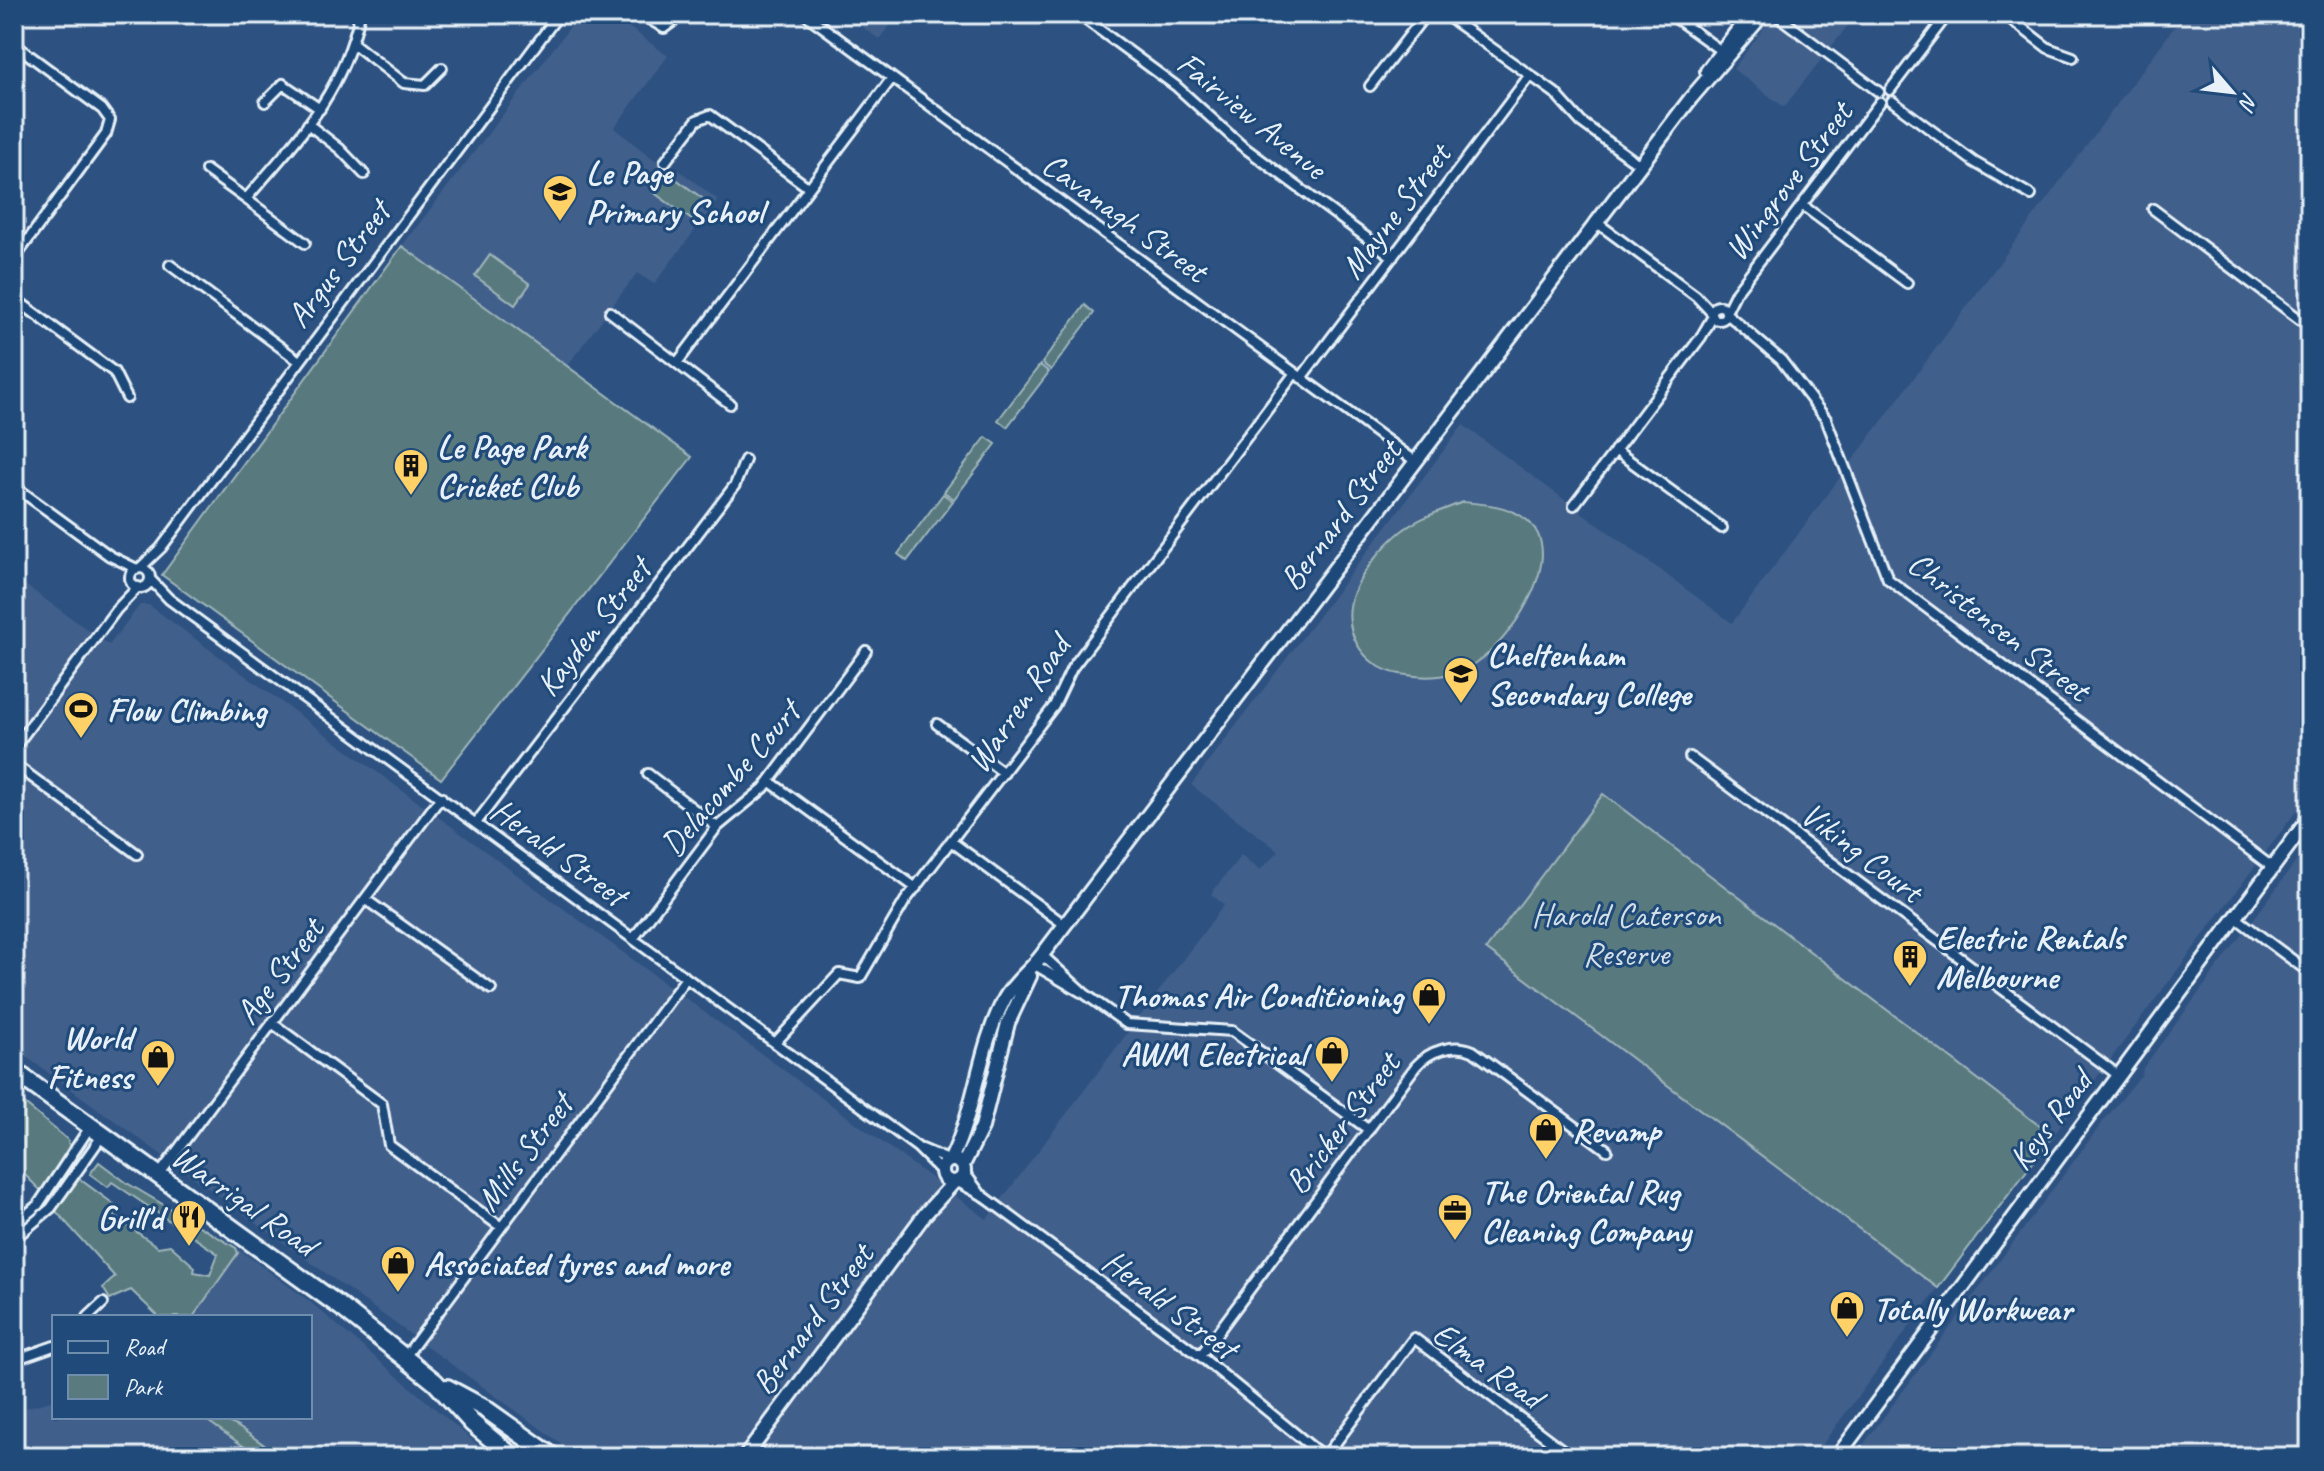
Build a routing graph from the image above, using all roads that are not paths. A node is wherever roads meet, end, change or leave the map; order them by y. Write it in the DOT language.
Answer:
graph roads {
  1 [pos="360,14"];
  2 [pos="559,14"];
  3 [pos="641,14"];
  4 [pos="683,14"];
  5 [pos="805,14"];
  6 [pos="1078,14"];
  7 [pos="1426,14"];
  8 [pos="1444,14"];
  9 [pos="1670,14"];
  10 [pos="1750,14"];
  11 [pos="1763,14"];
  12 [pos="1775,14"];
  13 [pos="1948,14"];
  14 [pos="2004,14"];
  15 [pos="14,44"];
  16 [pos="354,44"];
  17 [pos="1724,54"];
  18 [pos="2073,57"];
  19 [pos="442,68"];
  20 [pos="1530,75"];
  21 [pos="892,78"];
  22 [pos="1370,86"];
  23 [pos="1890,90"];
  24 [pos="1880,97"];
  25 [pos="1892,101"];
  26 [pos="265,102"];
  27 [pos="320,109"];
  28 [pos="308,124"];
  29 [pos="665,162"];
  30 [pos="1640,165"];
  31 [pos="206,170"];
  32 [pos="364,174"];
  33 [pos="809,188"];
  34 [pos="2031,195"];
  35 [pos="246,199"];
  36 [pos="1802,205"];
  37 [pos="2153,209"];
  38 [pos="1596,222"];
  39 [pos="305,243"];
  40 [pos="1393,257"];
  41 [pos="14,259"];
  42 [pos="170,265"];
  43 [pos="1907,283"];
  44 [pos="14,298"];
  45 [pos="610,312"];
  46 [pos="1720,314"];
  47 [pos="2310,327"];
  48 [pos="299,361"];
  49 [pos="677,363"];
  50 [pos="1298,375"];
  51 [pos="127,398"];
  52 [pos="730,404"];
  53 [pos="1615,450"];
  54 [pos="745,460"];
  55 [pos="1415,461"];
  56 [pos="14,486"];
  57 [pos="1574,505"];
  58 [pos="1722,528"];
  59 [pos="161,548"];
  60 [pos="110,556"];
  61 [pos="138,568"];
  62 [pos="149,576"];
  63 [pos="135,583"];
  64 [pos="169,599"];
  65 [pos="866,651"];
  66 [pos="937,724"];
  67 [pos="14,748"];
  68 [pos="1690,757"];
  69 [pos="14,764"];
  70 [pos="1004,773"];
  71 [pos="648,774"];
  72 [pos="769,781"];
  73 [pos="441,797"];
  74 [pos="2310,817"];
  75 [pos="476,823"];
  76 [pos="717,827"];
  77 [pos="952,842"];
  78 [pos="137,854"];
  79 [pos="2272,867"];
  80 [pos="916,888"];
  81 [pos="365,899"];
  82 [pos="2235,917"];
  83 [pos="1065,925"];
  84 [pos="633,939"];
  85 [pos="1038,960"];
  86 [pos="2310,973"];
  87 [pos="686,978"];
  88 [pos="491,989"];
  89 [pos="272,1023"];
  90 [pos="775,1043"];
  91 [pos="14,1071"];
  92 [pos="2118,1075"];
  93 [pos="1369,1130"];
  94 [pos="96,1132"];
  95 [pos="1607,1150"];
  96 [pos="953,1171"];
  97 [pos="159,1176"];
  98 [pos="14,1225"];
  99 [pos="501,1227"];
  100 [pos="14,1239"];
  101 [pos="103,1303"];
  102 [pos="90,1315"];
  103 [pos="52,1347"];
  104 [pos="1200,1356"];
  105 [pos="405,1357"];
  106 [pos="14,1360"];
  107 [pos="435,1382"];
  108 [pos="513,1457"];
  109 [pos="553,1457"];
  110 [pos="745,1457"];
  111 [pos="1324,1457"];
  112 [pos="1572,1457"];
  113 [pos="1837,1457"];
  1 -- 16 [label="street"];
  2 -- 48 [label="street, Argus Street"];
  3 -- 4 [label="street"];
  5 -- 21 [label="street, Cavanagh Street"];
  6 -- 40 [label="street, Fairview Avenue"];
  7 -- 22 [label="street"];
  8 -- 20 [label="street"];
  9 -- 17 [label="street"];
  10 -- 17 [label="street, Bernard Street"];
  11 -- 17 [label="street, Bernard Street"];
  12 -- 24 [label="street"];
  13 -- 23 [label="street, Wingrove Street"];
  14 -- 18 [label="street"];
  15 -- 41 [label="street"];
  16 -- 19 [label="street"];
  16 -- 27 [label="street"];
  17 -- 30 [label="street, Bernard Street"];
  20 -- 30 [label="street"];
  20 -- 40 [label="street, Mayne Street"];
  21 -- 33 [label="street"];
  21 -- 50 [label="street, Cavanagh Street"];
  23 -- 24 [label="street"];
  23 -- 25 [label="street"];
  24 -- 25 [label="street"];
  24 -- 36 [label="street, Wingrove Street"];
  25 -- 34 [label="street"];
  26 -- 27 [label="street"];
  27 -- 28 [label="street"];
  28 -- 32 [label="street"];
  28 -- 35 [label="street"];
  29 -- 33 [label="street"];
  30 -- 38 [label="street, Bernard Street"];
  31 -- 35 [label="street"];
  33 -- 49 [label="street"];
  35 -- 39 [label="street"];
  36 -- 43 [label="street"];
  36 -- 46 [label="street, Wingrove Street"];
  37 -- 47 [label="street"];
  38 -- 46 [label="street, Christensen Street"];
  38 -- 55 [label="street, Bernard Street"];
  40 -- 50 [label="street, Mayne Street"];
  42 -- 48 [label="street"];
  44 -- 51 [label="street"];
  45 -- 49 [label="street"];
  46 -- 53 [label="street, Wingrove Street"];
  46 -- 79 [label="street, Christensen Street"];
  48 -- 59 [label="street, Argus Street"];
  49 -- 52 [label="street"];
  50 -- 55 [label="street, Cavanagh Street"];
  50 -- 70 [label="street, Warren Road"];
  53 -- 57 [label="street, Wingrove Street"];
  53 -- 58 [label="street"];
  54 -- 75 [label="street, Kayden Street"];
  55 -- 83 [label="street, Bernard Street"];
  56 -- 60 [label="street, Herald Street"];
  59 -- 61 [label="street, Argus Street"];
  59 -- 62 [label="street, Argus Street"];
  60 -- 61 [label="street, Herald Street"];
  60 -- 63 [label="street, Herald Street"];
  61 -- 62 [label="street, Herald Street"];
  61 -- 63 [label="street, Argus Street"];
  62 -- 63 [label="street, Argus Street"];
  62 -- 64 [label="street, Herald Street"];
  63 -- 64 [label="street, Herald Street"];
  63 -- 67 [label="street"];
  64 -- 73 [label="street, Herald Street"];
  65 -- 72 [label="street, Delacombe Court"];
  66 -- 70 [label="street"];
  68 -- 92 [label="street, Viking Court"];
  69 -- 78 [label="street"];
  70 -- 77 [label="street, Warren Road"];
  71 -- 76 [label="street"];
  72 -- 76 [label="street, Delacombe Court"];
  72 -- 80 [label="street"];
  73 -- 75 [label="street, Herald Street"];
  73 -- 81 [label="street, Age Street"];
  74 -- 79 [label="street, Keys Road"];
  75 -- 84 [label="street, Herald Street"];
  76 -- 84 [label="street, Delacombe Court"];
  77 -- 80 [label="street, Warren Road"];
  77 -- 83 [label="street"];
  79 -- 82 [label="street, Keys Road"];
  80 -- 90 [label="street, Warren Road"];
  81 -- 88 [label="street"];
  81 -- 89 [label="street, Age Street"];
  82 -- 86 [label="street"];
  82 -- 92 [label="street, Keys Road"];
  83 -- 85 [label="street, Bernard Street"];
  84 -- 87 [label="street, Herald Street"];
  85 -- 93 [label="street"];
  85 -- 96 [label="street, Bernard Street"];
  87 -- 90 [label="street, Herald Street"];
  87 -- 99 [label="street, Mills Street"];
  89 -- 97 [label="street, Age Street"];
  89 -- 99 [label="street"];
  90 -- 96 [label="street, Herald Street"];
  91 -- 94 [label="highway, Warrigal Road"];
  92 -- 113 [label="street, Keys Road"];
  93 -- 95 [label="street, Bricker Street"];
  93 -- 104 [label="street, Bricker Street"];
  94 -- 97 [label="highway, Warrigal Road"];
  94 -- 98 [label="street"];
  94 -- 100 [label="street"];
  96 -- 104 [label="street, Herald Street"];
  96 -- 110 [label="street, Bernard Street"];
  97 -- 105 [label="highway, Warrigal Road"];
  99 -- 105 [label="street, Mills Street"];
  101 -- 102 [label="street"];
  103 -- 106 [label="street"];
  104 -- 111 [label="street, Herald Street"];
  105 -- 107 [label="highway, Warrigal Road"];
  107 -- 108 [label="highway, Warrigal Road"];
  107 -- 109 [label="highway, Warrigal Road"];
  111 -- 112 [label="street, Elma Road"];
}
